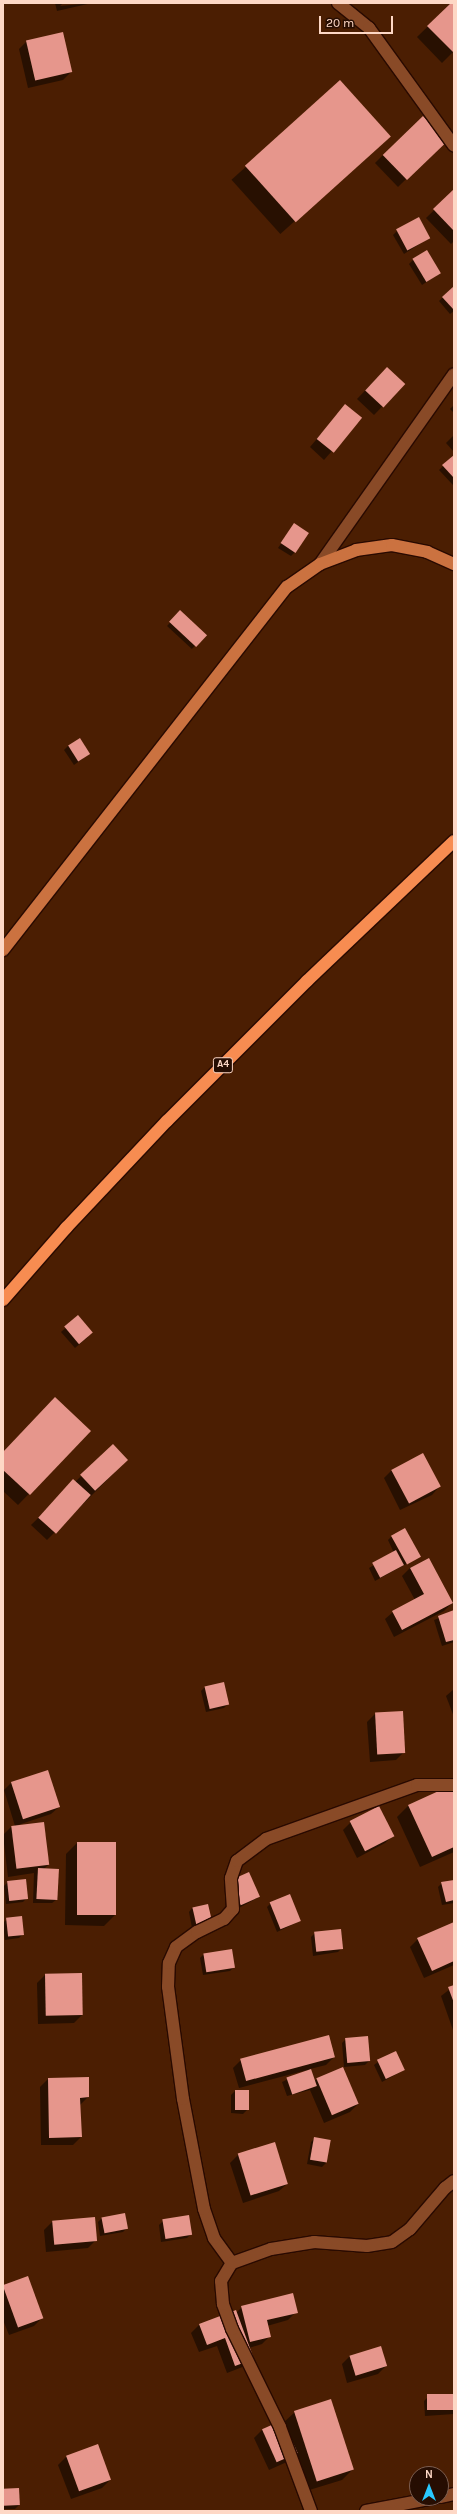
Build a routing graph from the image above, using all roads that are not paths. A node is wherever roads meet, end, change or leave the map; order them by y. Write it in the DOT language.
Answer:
graph roads {
  1 [pos="338,3"];
  2 [pos="454,146"];
  3 [pos="454,374"];
  4 [pos="320,564"];
  5 [pos="454,564"];
  6 [pos="454,841"];
  7 [pos="3,950"];
  8 [pos="3,1300"];
  9 [pos="454,1785"];
  10 [pos="454,2181"];
  11 [pos="232,2263"];
  12 [pos="409,2503"];
  13 [pos="311,2511"];
  14 [pos="366,2511"];
  1 -- 2 [label="street"];
  3 -- 4 [label="street"];
  4 -- 5 [label="main road"];
  4 -- 7 [label="main road"];
  6 -- 8 [label="highway, A4"];
  9 -- 11 [label="street"];
  10 -- 11 [label="street"];
  11 -- 13 [label="street"];
  12 -- 14 [label="street"];
}
